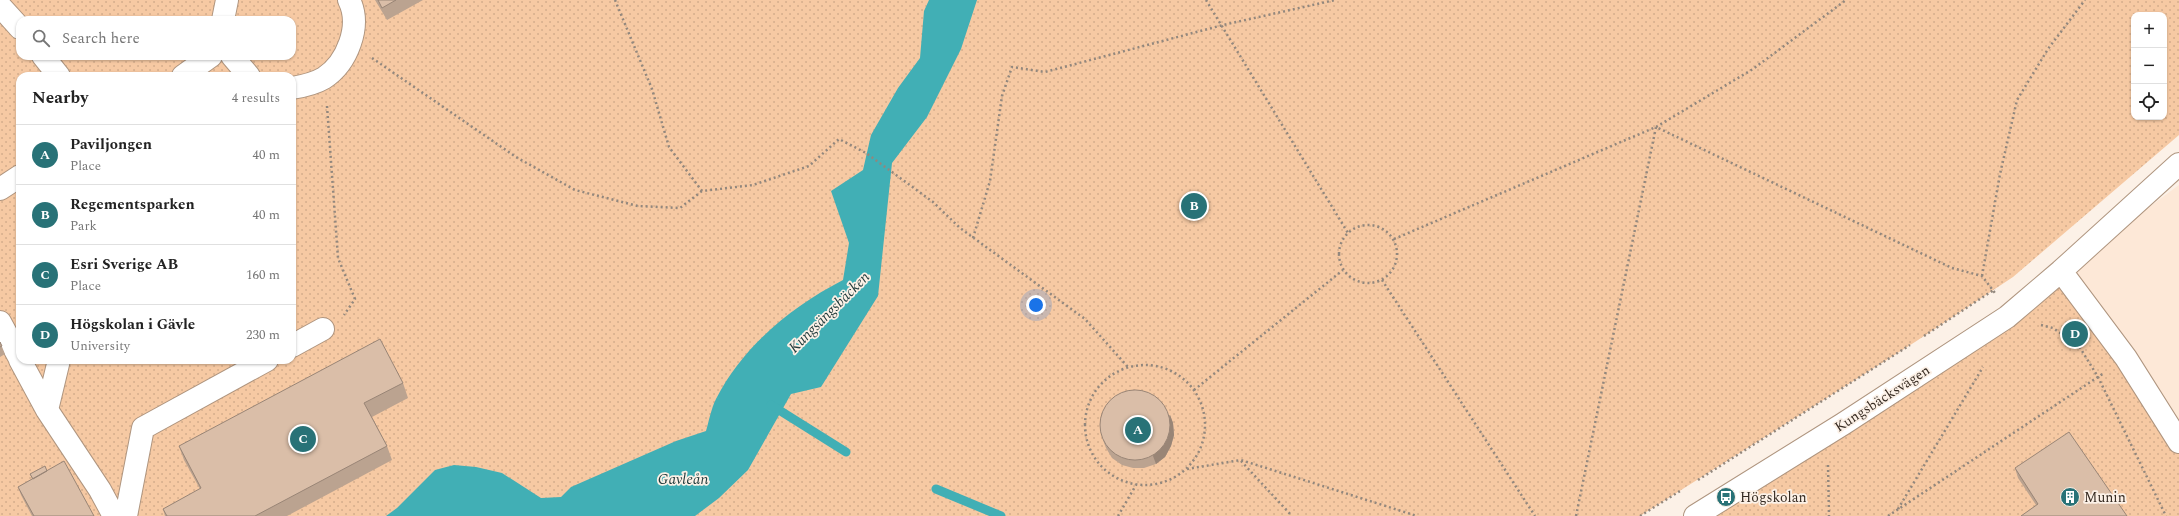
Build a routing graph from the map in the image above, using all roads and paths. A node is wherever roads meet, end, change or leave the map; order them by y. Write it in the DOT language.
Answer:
graph roads {
  1 [pos="227,0"];
  2 [pos="349,0"];
  3 [pos="615,0"];
  4 [pos="1206,0"];
  5 [pos="1334,0"];
  6 [pos="1846,0"];
  7 [pos="2085,0"];
  8 [pos="0,6"];
  9 [pos="224,16"];
  10 [pos="16,24"];
  11 [pos="1223,25"];
  12 [pos="351,44"];
  13 [pos="46,60"];
  14 [pos="205,60"];
  15 [pos="236,60"];
  16 [pos="56,72"];
  17 [pos="188,72"];
  18 [pos="246,72"];
  19 [pos="325,77"];
  20 [pos="296,87"];
  21 [pos="1656,127"];
  22 [pos="2179,164"];
  23 [pos="16,179"];
  24 [pos="0,189"];
  25 [pos="702,191"];
  26 [pos="1348,232"];
  27 [pos="973,238"];
  28 [pos="1394,239"];
  29 [pos="1343,270"];
  30 [pos="2062,271"];
  31 [pos="1982,276"];
  32 [pos="1382,280"];
  33 [pos="2000,285"];
  34 [pos="1994,290"];
  35 [pos="0,322"];
  36 [pos="2035,324"];
  37 [pos="323,329"];
  38 [pos="1922,338"];
  39 [pos="1915,342"];
  40 [pos="296,344"];
  41 [pos="16,352"];
  42 [pos="2126,358"];
  43 [pos="1986,362"];
  44 [pos="22,364"];
  45 [pos="59,364"];
  46 [pos="260,364"];
  47 [pos="1128,368"];
  48 [pos="2098,377"];
  49 [pos="1194,390"];
  50 [pos="47,410"];
  51 [pos="2179,442"];
  52 [pos="1240,460"];
  53 [pos="1828,463"];
  54 [pos="1186,469"];
  55 [pos="1692,484"];
  56 [pos="1136,485"];
  57 [pos="1685,488"];
  58 [pos="1898,509"];
  59 [pos="1705,513"];
  60 [pos="114,516"];
  61 [pos="126,516"];
  62 [pos="1118,516"];
  63 [pos="1292,516"];
  64 [pos="1417,516"];
  65 [pos="1535,516"];
  66 [pos="1576,516"];
  67 [pos="1640,516"];
  68 [pos="1829,516"];
  69 [pos="1888,516"];
  70 [pos="2166,516"];
  1 -- 9 [label="street"];
  2 -- 12 [label="street"];
  3 -- 25 [label="path"];
  4 -- 11 [label="path"];
  5 -- 11 [label="path"];
  6 -- 21 [label="path"];
  7 -- 31 [label="path"];
  8 -- 10 [label="street"];
  11 -- 26 [label="path"];
  11 -- 27 [label="path"];
  12 -- 19 [label="street"];
  12 -- 25 [label="path"];
  13 -- 16 [label="street"];
  14 -- 17 [label="street"];
  15 -- 18 [label="street"];
  19 -- 20 [label="street"];
  19 -- 37 [label="path"];
  21 -- 28 [label="path"];
  21 -- 31 [label="path"];
  21 -- 66 [label="path"];
  22 -- 30 [label="street, Kungsbäcksvägen"];
  23 -- 24 [label="street"];
  25 -- 27 [label="path"];
  26 -- 28 [label="path"];
  26 -- 29 [label="path"];
  27 -- 47 [label="path"];
  28 -- 32 [label="path"];
  29 -- 32 [label="path"];
  29 -- 49 [label="path"];
  30 -- 42 [label="street"];
  30 -- 59 [label="street, Kungsbäcksvägen"];
  31 -- 34 [label="path"];
  32 -- 65 [label="path"];
  33 -- 34 [label="path"];
  34 -- 38 [label="path"];
  35 -- 41 [label="street"];
  36 -- 48 [label="path"];
  37 -- 40 [label="street"];
  39 -- 55 [label="path"];
  42 -- 48 [label="path"];
  42 -- 51 [label="street"];
  43 -- 58 [label="path"];
  44 -- 50 [label="street"];
  45 -- 50 [label="street"];
  46 -- 61 [label="street"];
  47 -- 49 [label="path"];
  47 -- 56 [label="path"];
  48 -- 58 [label="path"];
  48 -- 70 [label="path"];
  49 -- 54 [label="path"];
  50 -- 60 [label="street"];
  52 -- 54 [label="path"];
  52 -- 63 [label="path"];
  52 -- 64 [label="path"];
  53 -- 68 [label="path"];
  54 -- 56 [label="path"];
  56 -- 62 [label="path"];
  57 -- 67 [label="path"];
  58 -- 69 [label="path"];
}
